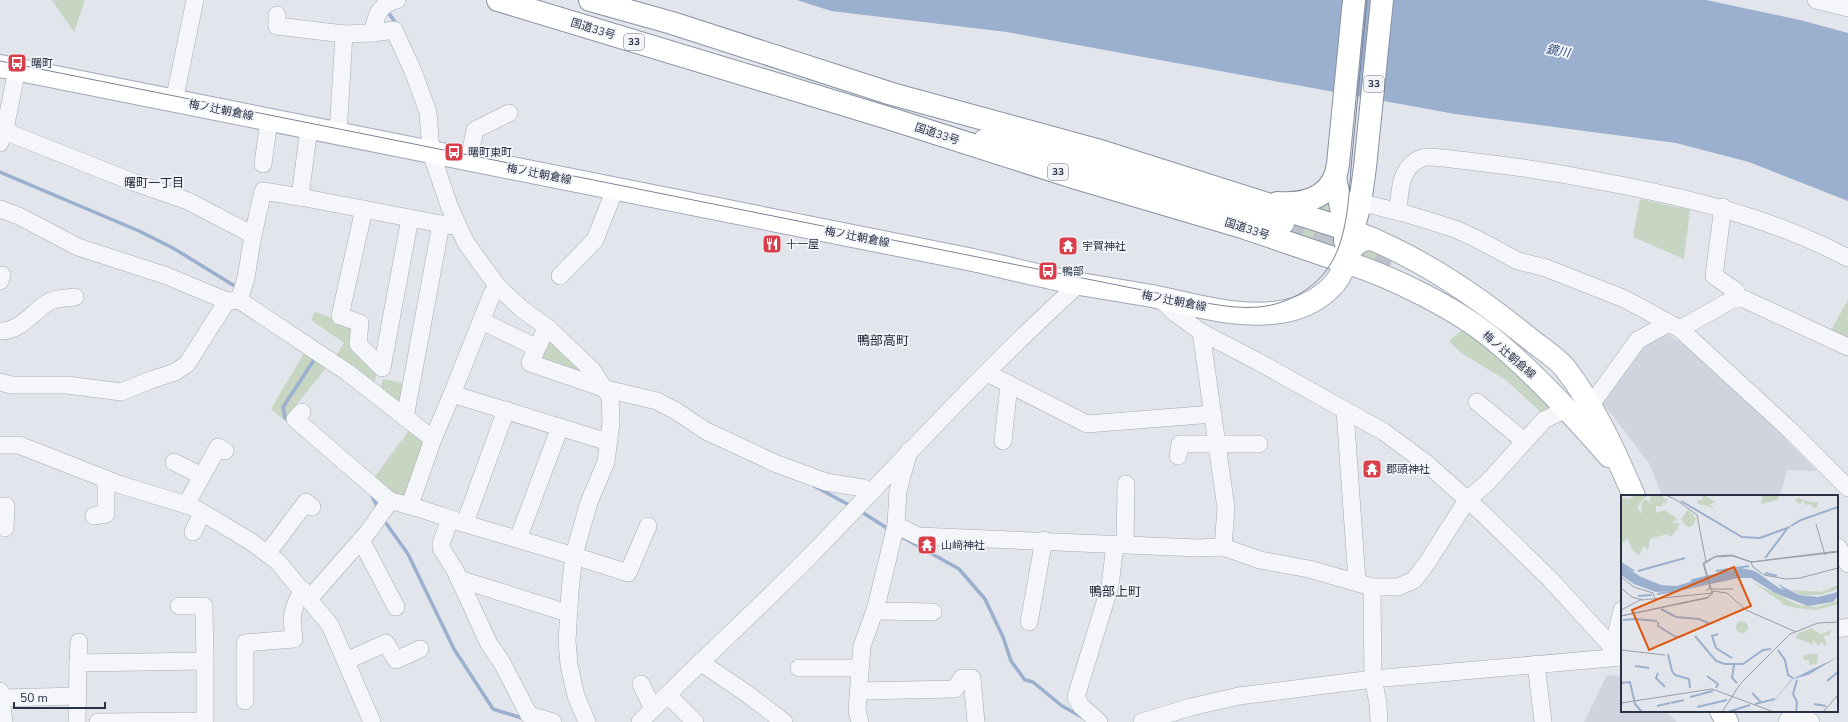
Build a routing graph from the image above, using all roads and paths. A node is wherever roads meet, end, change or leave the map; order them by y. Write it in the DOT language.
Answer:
graph roads {
  1 [pos="196,0"];
  2 [pos="498,0"];
  3 [pos="590,0"];
  4 [pos="1354,0"];
  5 [pos="1382,0"];
  6 [pos="1816,0"];
  7 [pos="390,3"];
  8 [pos="1848,8"];
  9 [pos="278,15"];
  10 [pos="373,33"];
  11 [pos="344,34"];
  12 [pos="8,68"];
  13 [pos="892,94"];
  14 [pos="174,101"];
  15 [pos="509,113"];
  16 [pos="885,117"];
  17 [pos="269,120"];
  18 [pos="309,128"];
  19 [pos="338,134"];
  20 [pos="2,137"];
  21 [pos="431,153"];
  22 [pos="1067,159"];
  23 [pos="469,160"];
  24 [pos="264,164"];
  25 [pos="1337,175"];
  26 [pos="616,189"];
  27 [pos="300,197"];
  28 [pos="1256,200"];
  29 [pos="1360,204"];
  30 [pos="1723,207"];
  31 [pos="0,209"];
  32 [pos="364,209"];
  33 [pos="1398,212"];
  34 [pos="410,218"];
  35 [pos="1283,223"];
  36 [pos="440,224"];
  37 [pos="458,227"];
  38 [pos="1349,229"];
  39 [pos="253,235"];
  40 [pos="1373,239"];
  41 [pos="1848,258"];
  42 [pos="1345,262"];
  43 [pos="1391,263"];
  44 [pos="560,276"];
  45 [pos="1079,284"];
  46 [pos="498,287"];
  47 [pos="75,297"];
  48 [pos="1158,297"];
  49 [pos="1737,299"];
  50 [pos="233,301"];
  51 [pos="482,321"];
  52 [pos="1674,326"];
  53 [pos="546,327"];
  54 [pos="0,331"];
  55 [pos="1201,332"];
  56 [pos="1848,347"];
  57 [pos="537,348"];
  58 [pos="382,368"];
  59 [pos="987,372"];
  60 [pos="0,382"];
  61 [pos="1009,384"];
  62 [pos="606,389"];
  63 [pos="375,394"];
  64 [pos="452,394"];
  65 [pos="1477,402"];
  66 [pos="1590,406"];
  67 [pos="1566,409"];
  68 [pos="506,410"];
  69 [pos="1345,411"];
  70 [pos="302,412"];
  71 [pos="1213,414"];
  72 [pos="405,418"];
  73 [pos="560,427"];
  74 [pos="1596,430"];
  75 [pos="433,439"];
  76 [pos="1003,441"];
  77 [pos="1524,441"];
  78 [pos="608,442"];
  79 [pos="1217,443"];
  80 [pos="1259,444"];
  81 [pos="0,445"];
  82 [pos="225,451"];
  83 [pos="909,451"];
  84 [pos="1178,456"];
  85 [pos="174,462"];
  86 [pos="202,476"];
  87 [pos="106,479"];
  88 [pos="1126,484"];
  89 [pos="1848,488"];
  90 [pos="870,492"];
  91 [pos="1634,495"];
  92 [pos="1467,500"];
  93 [pos="305,502"];
  94 [pos="186,505"];
  95 [pos="410,505"];
  96 [pos="0,506"];
  97 [pos="383,509"];
  98 [pos="202,513"];
  99 [pos="94,516"];
  100 [pos="457,521"];
  101 [pos="648,526"];
  102 [pos="5,528"];
  103 [pos="895,531"];
  104 [pos="193,532"];
  105 [pos="518,539"];
  106 [pos="361,540"];
  107 [pos="1044,540"];
  108 [pos="1120,544"];
  109 [pos="1223,547"];
  110 [pos="1838,547"];
  111 [pos="267,554"];
  112 [pos="574,555"];
  113 [pos="1848,564"];
  114 [pos="459,579"];
  115 [pos="1364,584"];
  116 [pos="306,595"];
  117 [pos="179,606"];
  118 [pos="396,607"];
  119 [pos="569,611"];
  120 [pos="875,611"];
  121 [pos="933,612"];
  122 [pos="1621,621"];
  123 [pos="1029,622"];
  124 [pos="79,642"];
  125 [pos="420,649"];
  126 [pos="1618,654"];
  127 [pos="205,661"];
  128 [pos="346,661"];
  129 [pos="700,662"];
  130 [pos="78,663"];
  131 [pos="1536,664"];
  132 [pos="799,668"];
  133 [pos="860,668"];
  134 [pos="1373,679"];
  135 [pos="641,684"];
  136 [pos="859,691"];
  137 [pos="1,694"];
  138 [pos="668,695"];
  139 [pos="78,696"];
  140 [pos="245,701"];
  141 [pos="653,709"];
  142 [pos="1722,712"];
  143 [pos="1793,712"];
  144 [pos="1799,712"];
  145 [pos="4,722"];
  146 [pos="77,722"];
  147 [pos="98,722"];
  148 [pos="372,722"];
  149 [pos="553,722"];
  150 [pos="586,722"];
  151 [pos="640,722"];
  152 [pos="695,722"];
  153 [pos="784,722"];
  154 [pos="860,722"];
  155 [pos="976,722"];
  156 [pos="1099,722"];
  157 [pos="1142,722"];
  158 [pos="1379,722"];
  159 [pos="1544,722"];
  160 [pos="1728,722"];
  161 [pos="1787,722"];
  162 [pos="1811,722"];
  1 -- 14 [label="street"];
  2 -- 16 [label="main road, 国道33号 / 33"];
  3 -- 13 [label="main road"];
  4 -- 25 [label="main road"];
  5 -- 29 [label="main road, 33"];
  6 -- 8 [label="street"];
  7 -- 10 [label="street"];
  9 -- 11 [label="street"];
  10 -- 11 [label="street"];
  10 -- 21 [label="street"];
  11 -- 19 [label="street"];
  12 -- 14 [label="main road, 梅ノ辻朝倉線"];
  12 -- 20 [label="street"];
  13 -- 22 [label="main road"];
  13 -- 28 [label="main road"];
  14 -- 17 [label="main road, 梅ノ辻朝倉線"];
  15 -- 23 [label="street"];
  16 -- 22 [label="main road"];
  16 -- 42 [label="main road, 国道33号 / 33"];
  17 -- 18 [label="main road, 梅ノ辻朝倉線"];
  17 -- 24 [label="street"];
  18 -- 19 [label="main road, 梅ノ辻朝倉線"];
  18 -- 27 [label="street"];
  19 -- 21 [label="main road, 梅ノ辻朝倉線"];
  20 -- 39 [label="street"];
  21 -- 23 [label="main road, 梅ノ辻朝倉線"];
  21 -- 37 [label="street"];
  22 -- 35 [label="main road"];
  23 -- 26 [label="main road, 梅ノ辻朝倉線"];
  25 -- 28 [label="main road"];
  25 -- 29 [label="street"];
  25 -- 38 [label="main road"];
  26 -- 44 [label="street"];
  26 -- 45 [label="main road, 梅ノ辻朝倉線"];
  27 -- 32 [label="street"];
  27 -- 39 [label="street"];
  28 -- 38 [label="main road"];
  29 -- 33 [label="street"];
  29 -- 38 [label="main road, 33"];
  30 -- 33 [label="street"];
  30 -- 41 [label="street"];
  30 -- 49 [label="street"];
  31 -- 50 [label="street"];
  32 -- 34 [label="street"];
  32 -- 58 [label="street"];
  33 -- 52 [label="street"];
  34 -- 36 [label="street"];
  34 -- 58 [label="street"];
  36 -- 37 [label="street"];
  36 -- 72 [label="street"];
  37 -- 46 [label="street"];
  38 -- 40 [label="main road, 梅ノ辻朝倉線"];
  38 -- 42 [label="main road, 33"];
  39 -- 50 [label="street"];
  40 -- 42 [label="main road"];
  40 -- 66 [label="main road, 梅ノ辻朝倉線"];
  42 -- 48 [label="main road, 梅ノ辻朝倉線"];
  42 -- 67 [label="main road, 梅ノ辻朝倉線"];
  43 -- 74 [label="main road"];
  45 -- 48 [label="main road, 梅ノ辻朝倉線"];
  45 -- 59 [label="street"];
  46 -- 51 [label="street"];
  46 -- 53 [label="street"];
  47 -- 54 [label="street"];
  48 -- 55 [label="street"];
  49 -- 52 [label="street"];
  49 -- 56 [label="street"];
  50 -- 60 [label="street"];
  50 -- 63 [label="street"];
  51 -- 57 [label="street"];
  51 -- 64 [label="street"];
  52 -- 66 [label="street"];
  52 -- 89 [label="street"];
  53 -- 57 [label="street"];
  53 -- 62 [label="street"];
  55 -- 69 [label="street"];
  55 -- 71 [label="street"];
  57 -- 62 [label="street"];
  58 -- 63 [label="street"];
  59 -- 61 [label="street"];
  59 -- 83 [label="street"];
  61 -- 71 [label="street"];
  61 -- 76 [label="street"];
  62 -- 78 [label="street"];
  62 -- 90 [label="street"];
  63 -- 72 [label="street"];
  64 -- 68 [label="street"];
  64 -- 75 [label="street"];
  65 -- 77 [label="street"];
  66 -- 74 [label="main road, 梅ノ辻朝倉線"];
  67 -- 74 [label="main road, 梅ノ辻朝倉線"];
  67 -- 77 [label="street"];
  68 -- 73 [label="street"];
  68 -- 100 [label="street"];
  69 -- 92 [label="street"];
  69 -- 115 [label="street"];
  70 -- 97 [label="street"];
  71 -- 79 [label="street"];
  72 -- 75 [label="street"];
  73 -- 78 [label="street"];
  73 -- 105 [label="street"];
  74 -- 91 [label="main road, 梅ノ辻朝倉線"];
  75 -- 95 [label="street"];
  77 -- 92 [label="street"];
  78 -- 112 [label="street"];
  79 -- 80 [label="street"];
  79 -- 84 [label="street"];
  79 -- 109 [label="street"];
  81 -- 87 [label="street"];
  82 -- 86 [label="street"];
  83 -- 90 [label="street"];
  83 -- 103 [label="street"];
  85 -- 86 [label="street"];
  86 -- 94 [label="street"];
  87 -- 94 [label="street"];
  87 -- 99 [label="street"];
  88 -- 108 [label="street"];
  90 -- 129 [label="street"];
  92 -- 115 [label="street"];
  92 -- 126 [label="street"];
  93 -- 111 [label="street"];
  94 -- 98 [label="street"];
  95 -- 97 [label="street"];
  95 -- 100 [label="street"];
  96 -- 102 [label="street"];
  97 -- 106 [label="street"];
  98 -- 104 [label="street"];
  98 -- 111 [label="street"];
  100 -- 105 [label="street"];
  100 -- 114 [label="street"];
  101 -- 112 [label="street"];
  103 -- 107 [label="street"];
  103 -- 120 [label="street"];
  105 -- 112 [label="street"];
  106 -- 116 [label="street"];
  106 -- 118 [label="street"];
  107 -- 108 [label="street"];
  107 -- 123 [label="street"];
  108 -- 109 [label="street"];
  108 -- 156 [label="street"];
  109 -- 115 [label="street"];
  110 -- 113 [label="street"];
  111 -- 116 [label="street"];
  112 -- 119 [label="street"];
  114 -- 119 [label="street"];
  114 -- 149 [label="street"];
  115 -- 134 [label="street"];
  116 -- 128 [label="street"];
  116 -- 140 [label="street"];
  117 -- 127 [label="street"];
  119 -- 150 [label="street"];
  120 -- 121 [label="street"];
  120 -- 133 [label="street"];
  122 -- 126 [label="street"];
  124 -- 130 [label="street"];
  125 -- 128 [label="street"];
  126 -- 131 [label="street"];
  127 -- 130 [label="street"];
  127 -- 147 [label="street"];
  128 -- 148 [label="street"];
  129 -- 138 [label="street"];
  129 -- 153 [label="street"];
  130 -- 139 [label="street"];
  131 -- 134 [label="street"];
  131 -- 159 [label="street"];
  132 -- 133 [label="street"];
  133 -- 136 [label="street"];
  134 -- 157 [label="street"];
  134 -- 158 [label="street"];
  135 -- 141 [label="street"];
  136 -- 154 [label="street"];
  136 -- 155 [label="street"];
  137 -- 139 [label="street"];
  137 -- 145 [label="street"];
  138 -- 141 [label="street"];
  138 -- 152 [label="street"];
  139 -- 146 [label="street"];
  141 -- 151 [label="street"];
  142 -- 160 [label="main road"];
  143 -- 161 [label="street"];
  144 -- 162 [label="street"];
}
